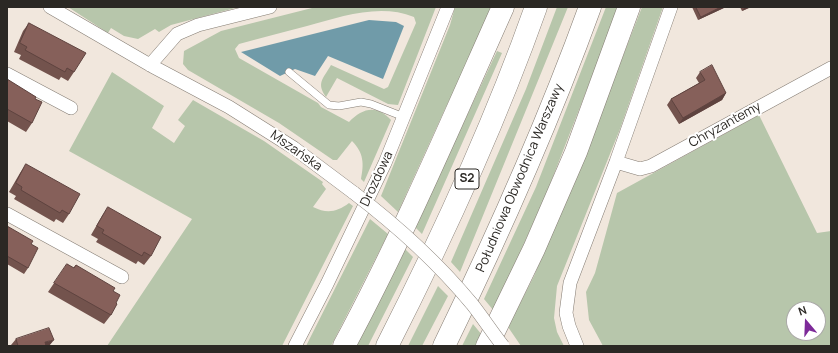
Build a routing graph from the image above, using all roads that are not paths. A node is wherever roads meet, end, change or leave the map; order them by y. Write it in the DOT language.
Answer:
graph roads {
  1 [pos="50,7"];
  2 [pos="270,7"];
  3 [pos="448,7"];
  4 [pos="503,7"];
  5 [pos="536,7"];
  6 [pos="590,7"];
  7 [pos="629,7"];
  8 [pos="671,7"];
  9 [pos="150,65"];
  10 [pos="831,68"];
  11 [pos="289,72"];
  12 [pos="7,74"];
  13 [pos="71,108"];
  14 [pos="404,117"];
  15 [pos="616,162"];
  16 [pos="7,214"];
  17 [pos="122,277"];
  18 [pos="295,346"];
  19 [pos="344,346"];
  20 [pos="387,346"];
  21 [pos="444,346"];
  22 [pos="487,346"];
  23 [pos="503,346"];
  24 [pos="577,346"];
  1 -- 9 [label="street, Mszańska"];
  2 -- 9 [label="street"];
  3 -- 14 [label="street, Drozdowa"];
  4 -- 19 [label="highway"];
  5 -- 20 [label="highway, S2"];
  6 -- 21 [label="highway, Południowa Obwodnica Warszawy"];
  7 -- 22 [label="highway"];
  8 -- 15 [label="street"];
  9 -- 23 [label="street, Mszańska, bridge"];
  10 -- 15 [label="street, Chryzantemy"];
  11 -- 14 [label="lane"];
  12 -- 13 [label="street"];
  14 -- 18 [label="street, Drozdowa"];
  15 -- 24 [label="street"];
  16 -- 17 [label="street"];
}
